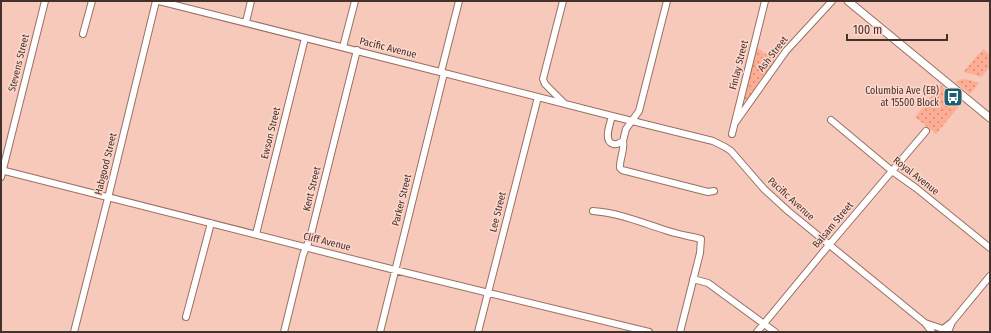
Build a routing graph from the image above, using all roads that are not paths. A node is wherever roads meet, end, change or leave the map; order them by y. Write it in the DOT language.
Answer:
graph roads {
  1 [pos="45,1"];
  2 [pos="92,1"];
  3 [pos="158,1"];
  4 [pos="251,1"];
  5 [pos="355,1"];
  6 [pos="459,1"];
  7 [pos="563,1"];
  8 [pos="667,1"];
  9 [pos="764,1"];
  10 [pos="832,1"];
  11 [pos="848,1"];
  12 [pos="246,22"];
  13 [pos="83,34"];
  14 [pos="305,38"];
  15 [pos="343,47"];
  16 [pos="357,50"];
  17 [pos="443,72"];
  18 [pos="538,97"];
  19 [pos="564,103"];
  20 [pos="612,116"];
  21 [pos="990,118"];
  22 [pos="831,120"];
  23 [pos="631,121"];
  24 [pos="735,124"];
  25 [pos="926,132"];
  26 [pos="732,134"];
  27 [pos="623,141"];
  28 [pos="892,171"];
  29 [pos="2,172"];
  30 [pos="714,191"];
  31 [pos="108,198"];
  32 [pos="593,211"];
  33 [pos="211,223"];
  34 [pos="256,234"];
  35 [pos="829,246"];
  36 [pos="307,247"];
  37 [pos="990,248"];
  38 [pos="395,270"];
  39 [pos="990,276"];
  40 [pos="693,279"];
  41 [pos="488,293"];
  42 [pos="186,317"];
  43 [pos="925,323"];
  44 [pos="764,324"];
  45 [pos="944,330"];
  46 [pos="74,332"];
  47 [pos="284,332"];
  48 [pos="380,332"];
  49 [pos="478,332"];
  50 [pos="648,332"];
  51 [pos="680,332"];
  52 [pos="757,332"];
  53 [pos="775,332"];
  54 [pos="933,332"];
  1 -- 29 [label="street, Stevens Street"];
  2 -- 13 [label="street"];
  3 -- 12 [label="street, Pacific Avenue"];
  3 -- 31 [label="street, Habgood Street"];
  4 -- 12 [label="street"];
  5 -- 15 [label="street"];
  6 -- 17 [label="street, Parker Street"];
  7 -- 19 [label="street"];
  8 -- 23 [label="street"];
  9 -- 24 [label="street, Finlay Street"];
  10 -- 24 [label="street, Ash Street"];
  11 -- 21 [label="street"];
  12 -- 14 [label="street, Pacific Avenue"];
  14 -- 15 [label="street, Pacific Avenue"];
  14 -- 34 [label="street, Ewson Street"];
  15 -- 16 [label="street, Pacific Avenue"];
  16 -- 17 [label="street, Pacific Avenue"];
  16 -- 36 [label="street, Kent Street"];
  17 -- 18 [label="street, Pacific Avenue"];
  17 -- 38 [label="street, Parker Street"];
  18 -- 19 [label="street, Pacific Avenue"];
  18 -- 41 [label="street, Lee Street"];
  19 -- 20 [label="street, Pacific Avenue"];
  20 -- 23 [label="street, Pacific Avenue"];
  20 -- 27 [label="street"];
  22 -- 28 [label="street, Royal Avenue"];
  23 -- 27 [label="street"];
  23 -- 35 [label="street, Pacific Avenue"];
  24 -- 26 [label="street, Finlay Street"];
  25 -- 28 [label="street, Balsam Street"];
  27 -- 30 [label="street"];
  28 -- 35 [label="street, Balsam Street"];
  28 -- 37 [label="street, Royal Avenue"];
  29 -- 31 [label="street, Cliff Avenue"];
  31 -- 33 [label="street, Cliff Avenue"];
  31 -- 46 [label="street, Habgood Street"];
  32 -- 40 [label="street"];
  33 -- 34 [label="street, Cliff Avenue"];
  33 -- 42 [label="street"];
  34 -- 36 [label="street, Cliff Avenue"];
  35 -- 43 [label="street, Pacific Avenue"];
  35 -- 44 [label="street, Balsam Street"];
  36 -- 38 [label="street, Cliff Avenue"];
  36 -- 47 [label="street, Kent Street"];
  38 -- 41 [label="street, Cliff Avenue"];
  38 -- 48 [label="street, Parker Street"];
  39 -- 45 [label="street"];
  40 -- 44 [label="street"];
  40 -- 51 [label="street"];
  41 -- 49 [label="street, Lee Street"];
  41 -- 50 [label="street, Cliff Avenue"];
  43 -- 45 [label="street, Pacific Avenue"];
  43 -- 54 [label="street, Pacific Avenue"];
  44 -- 52 [label="street, Balsam Street"];
  44 -- 53 [label="street"];
  45 -- 54 [label="street"];
}
